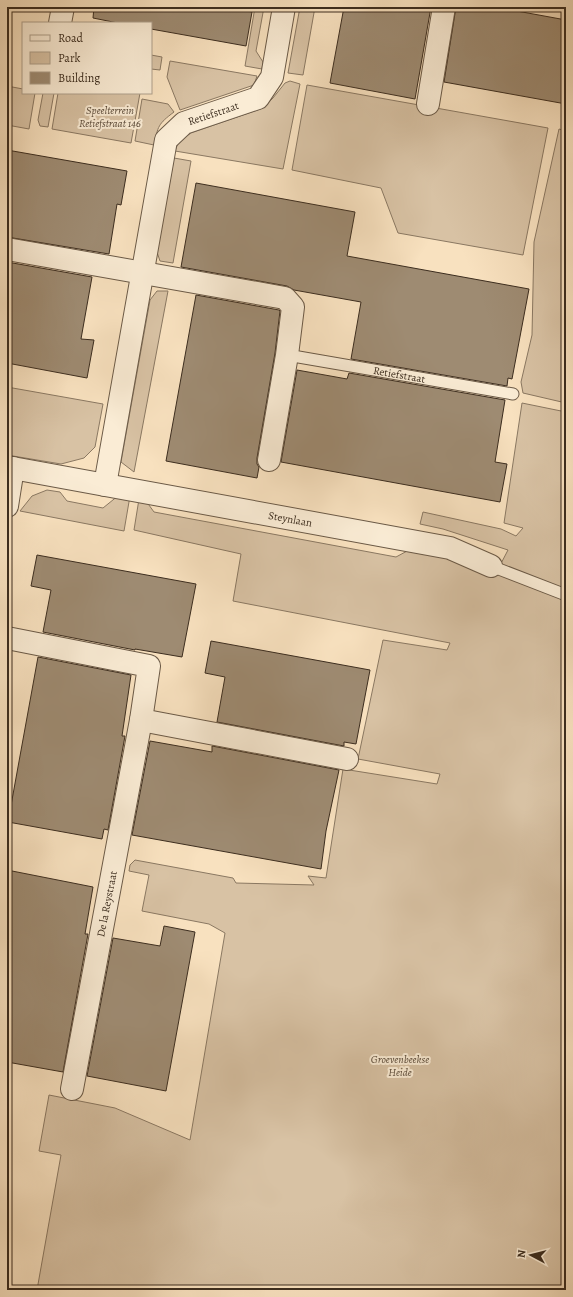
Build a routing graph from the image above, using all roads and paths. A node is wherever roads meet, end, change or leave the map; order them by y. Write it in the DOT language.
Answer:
graph roads {
  1 [pos="63,7"];
  2 [pos="284,7"];
  3 [pos="444,7"];
  4 [pos="60,22"];
  5 [pos="428,104"];
  6 [pos="7,249"];
  7 [pos="142,274"];
  8 [pos="287,355"];
  9 [pos="513,394"];
  10 [pos="269,460"];
  11 [pos="10,468"];
  12 [pos="105,485"];
  13 [pos="7,506"];
  14 [pos="491,566"];
  15 [pos="566,595"];
  16 [pos="7,638"];
  17 [pos="141,720"];
  18 [pos="347,760"];
  19 [pos="72,1089"];
  1 -- 4 [label="street"];
  2 -- 7 [label="street, Retiefstraat"];
  3 -- 5 [label="street"];
  6 -- 7 [label="street"];
  7 -- 8 [label="street"];
  7 -- 12 [label="street, Retiefstraat"];
  8 -- 9 [label="lane, Retiefstraat"];
  8 -- 10 [label="street"];
  11 -- 12 [label="street, Steynlaan"];
  11 -- 13 [label="street"];
  12 -- 14 [label="street, Steynlaan"];
  14 -- 15 [label="lane, Steynlaan"];
  16 -- 17 [label="street, De la Reystraat"];
  17 -- 18 [label="street"];
  17 -- 19 [label="street, De la Reystraat"];
}
